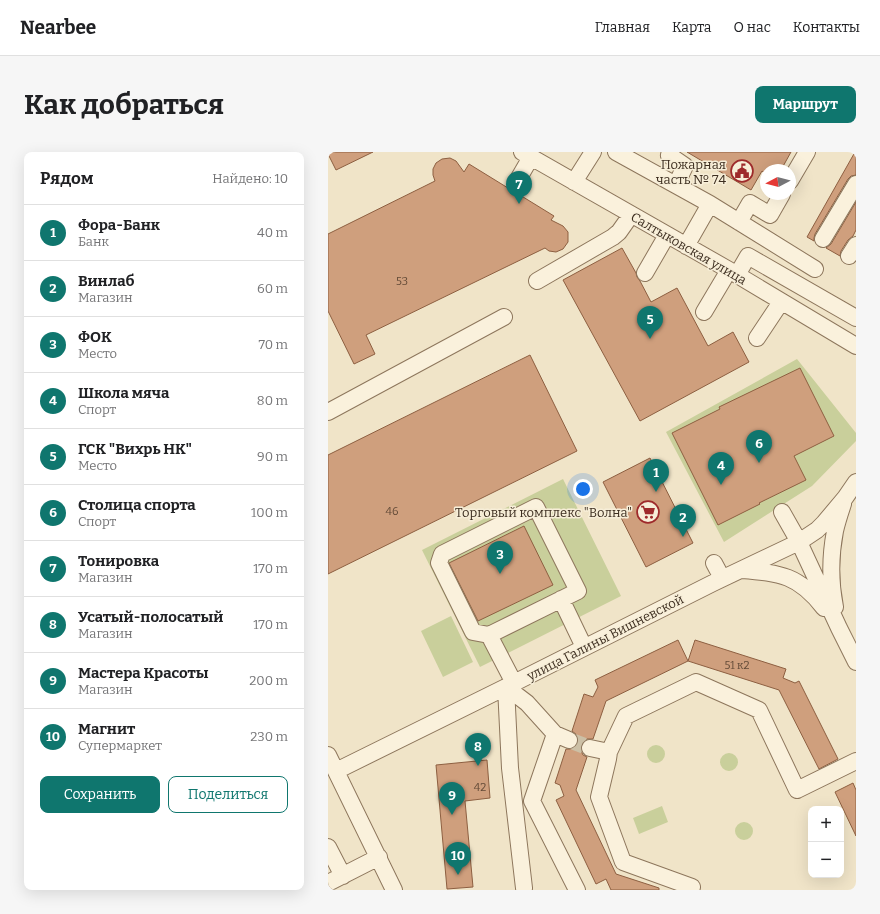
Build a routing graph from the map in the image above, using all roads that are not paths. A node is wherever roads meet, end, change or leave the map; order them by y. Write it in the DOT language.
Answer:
graph roads {
  1 [pos="593,152"];
  2 [pos="616,152"];
  3 [pos="670,152"];
  4 [pos="807,152"];
  5 [pos="526,154"];
  6 [pos="796,171"];
  7 [pos="516,182"];
  8 [pos="574,182"];
  9 [pos="856,184"];
  10 [pos="676,185"];
  11 [pos="779,200"];
  12 [pos="710,204"];
  13 [pos="631,215"];
  14 [pos="739,222"];
  15 [pos="667,235"];
  16 [pos="823,239"];
  17 [pos="686,246"];
  18 [pos="815,269"];
  19 [pos="645,273"];
  20 [pos="733,273"];
  21 [pos="537,281"];
  22 [pos="781,302"];
  23 [pos="704,312"];
  24 [pos="504,317"];
  25 [pos="856,318"];
  26 [pos="757,338"];
  27 [pos="856,346"];
  28 [pos="328,412"];
  29 [pos="856,482"];
  30 [pos="845,498"];
  31 [pos="782,512"];
  32 [pos="799,542"];
  33 [pos="714,563"];
  34 [pos="739,570"];
  35 [pos="722,578"];
  36 [pos="561,599"];
  37 [pos="839,628"];
  38 [pos="489,635"];
  39 [pos="584,647"];
  40 [pos="856,662"];
  41 [pos="510,685"];
  42 [pos="590,748"];
  43 [pos="609,752"];
  44 [pos="328,755"];
  45 [pos="856,761"];
  46 [pos="336,771"];
  47 [pos="328,847"];
  48 [pos="379,857"];
  49 [pos="342,876"];
  50 [pos="328,883"];
  51 [pos="692,887"];
  52 [pos="524,888"];
  53 [pos="394,890"];
  54 [pos="577,890"];
  1 -- 8 [label="street"];
  2 -- 10 [label="street"];
  3 -- 10 [label="street"];
  4 -- 6 [label="street"];
  5 -- 7 [label="street"];
  5 -- 8 [label="street, Салтыковская улица"];
  8 -- 13 [label="street, Салтыковская улица"];
  9 -- 16 [label="street"];
  10 -- 12 [label="street"];
  11 -- 14 [label="street"];
  12 -- 14 [label="street"];
  12 -- 17 [label="street"];
  13 -- 15 [label="street, Салтыковская улица"];
  13 -- 21 [label="street"];
  14 -- 18 [label="street"];
  15 -- 17 [label="street, Салтыковская улица"];
  15 -- 19 [label="street"];
  17 -- 20 [label="street, Салтыковская улица"];
  20 -- 22 [label="street, Салтыковская улица"];
  20 -- 23 [label="street"];
  20 -- 25 [label="street"];
  22 -- 26 [label="street"];
  22 -- 27 [label="street, Салтыковская улица"];
  24 -- 28 [label="street"];
  29 -- 30 [label="street, улица Галины Вишневской"];
  30 -- 32 [label="street, улица Галины Вишневской"];
  30 -- 37 [label="street"];
  31 -- 32 [label="street"];
  32 -- 34 [label="street, улица Галины Вишневской"];
  32 -- 37 [label="street"];
  33 -- 35 [label="street"];
  34 -- 35 [label="street, улица Галины Вишневской"];
  34 -- 37 [label="street"];
  35 -- 39 [label="street, улица Галины Вишневской"];
  36 -- 38 [label="street"];
  36 -- 38 [label="street"];
  36 -- 39 [label="street"];
  37 -- 40 [label="street"];
  38 -- 41 [label="street"];
  39 -- 41 [label="street, улица Галины Вишневской"];
  41 -- 46 [label="street, улица Галины Вишневской"];
  41 -- 52 [label="street"];
  41 -- 54 [label="street"];
  42 -- 43 [label="street"];
  43 -- 45 [label="street"];
  43 -- 51 [label="street"];
  44 -- 46 [label="street"];
  46 -- 48 [label="street"];
  47 -- 49 [label="street"];
  48 -- 49 [label="street"];
  48 -- 53 [label="street"];
  49 -- 50 [label="street"];
}
